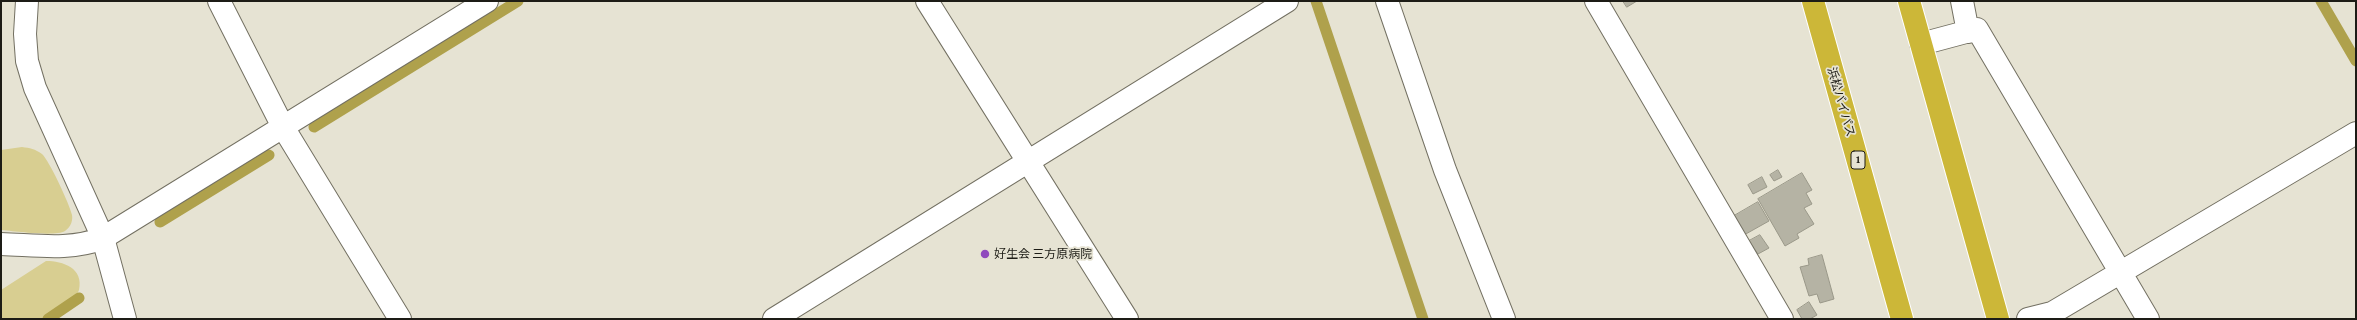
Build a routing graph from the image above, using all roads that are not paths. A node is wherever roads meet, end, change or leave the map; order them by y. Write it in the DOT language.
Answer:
graph roads {
  1 [pos="27,1"];
  2 [pos="219,1"];
  3 [pos="488,1"];
  4 [pos="927,1"];
  5 [pos="1287,1"];
  6 [pos="1387,1"];
  7 [pos="1596,1"];
  8 [pos="1813,1"];
  9 [pos="1909,1"];
  10 [pos="1962,1"];
  11 [pos="1968,32"];
  12 [pos="1921,44"];
  13 [pos="283,127"];
  14 [pos="2356,133"];
  15 [pos="1028,162"];
  16 [pos="103,238"];
  17 [pos="1,244"];
  18 [pos="2120,272"];
  19 [pos="125,319"];
  20 [pos="400,319"];
  21 [pos="774,319"];
  22 [pos="1127,319"];
  23 [pos="1504,319"];
  24 [pos="1782,319"];
  25 [pos="1902,319"];
  26 [pos="1998,319"];
  27 [pos="2028,319"];
  28 [pos="2148,319"];
  1 -- 16 [label="street"];
  2 -- 13 [label="street"];
  3 -- 13 [label="street"];
  4 -- 15 [label="street"];
  5 -- 15 [label="street"];
  6 -- 23 [label="street"];
  7 -- 24 [label="street"];
  8 -- 25 [label="highway, 浜松バイパス / 1"];
  9 -- 12 [label="highway"];
  10 -- 11 [label="street"];
  11 -- 12 [label="street"];
  11 -- 18 [label="street"];
  12 -- 26 [label="highway"];
  13 -- 16 [label="street"];
  13 -- 20 [label="street"];
  14 -- 18 [label="street"];
  15 -- 21 [label="street"];
  15 -- 22 [label="street"];
  16 -- 17 [label="street"];
  16 -- 19 [label="street"];
  18 -- 27 [label="street"];
  18 -- 28 [label="street"];
}
